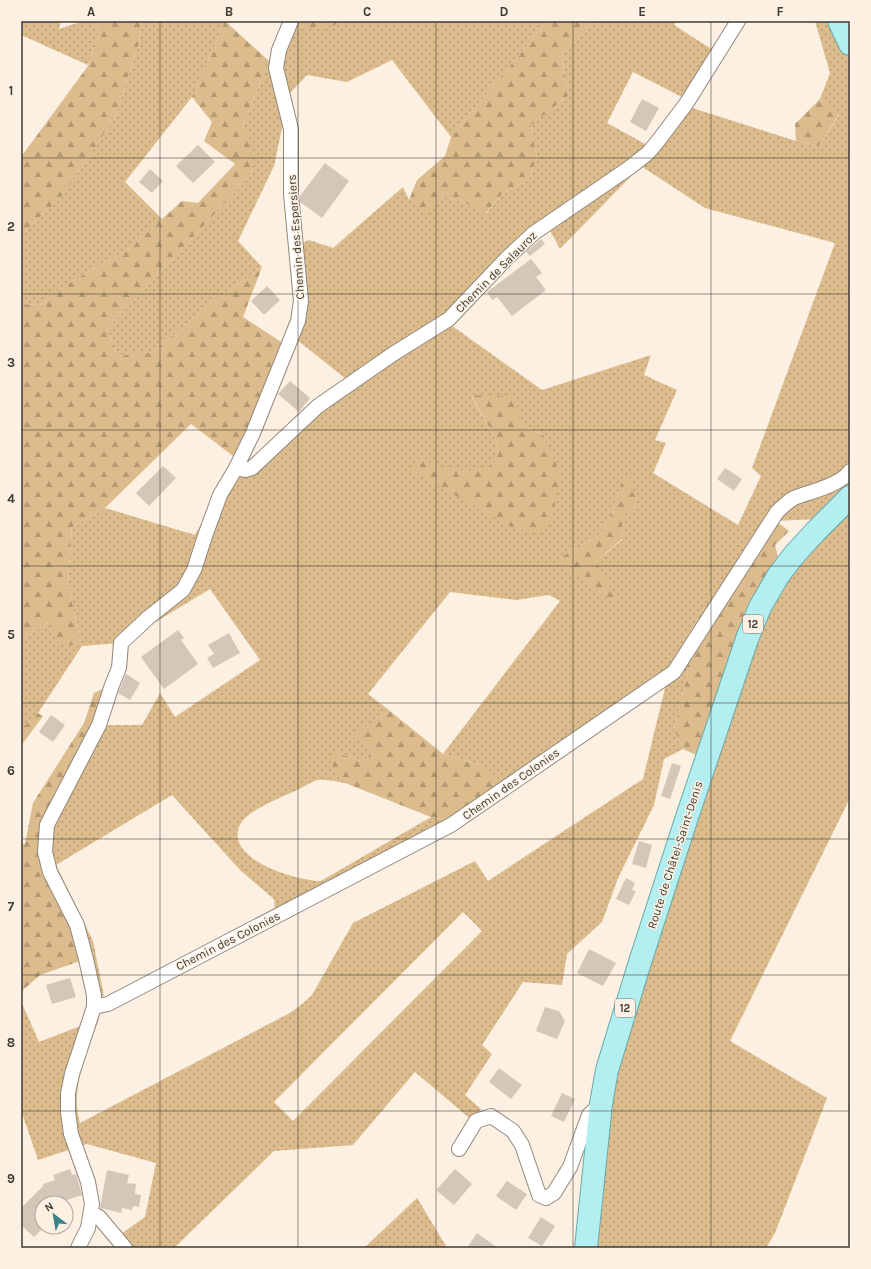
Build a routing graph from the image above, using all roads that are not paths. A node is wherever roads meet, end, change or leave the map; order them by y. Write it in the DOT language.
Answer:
graph roads {
  1 [pos="291,21"];
  2 [pos="738,21"];
  3 [pos="839,21"];
  4 [pos="850,44"];
  5 [pos="236,468"];
  6 [pos="850,471"];
  7 [pos="850,497"];
  8 [pos="94,1007"];
  9 [pos="601,1104"];
  10 [pos="459,1149"];
  11 [pos="91,1213"];
  12 [pos="78,1248"];
  13 [pos="125,1248"];
  14 [pos="586,1248"];
  1 -- 5 [label="street, Chemin des Espersiers"];
  2 -- 5 [label="street, Chemin de Salauroz"];
  3 -- 4 [label="main road"];
  5 -- 8 [label="street, Chemin des Espersiers"];
  6 -- 8 [label="street, Chemin des Colonies"];
  7 -- 9 [label="main road, Route de Châtel-Saint-Denis / 12"];
  8 -- 11 [label="street"];
  9 -- 10 [label="street"];
  9 -- 14 [label="main road, Route de Châtel-Saint-Denis / 12"];
  11 -- 12 [label="street"];
  11 -- 13 [label="street"];
}
